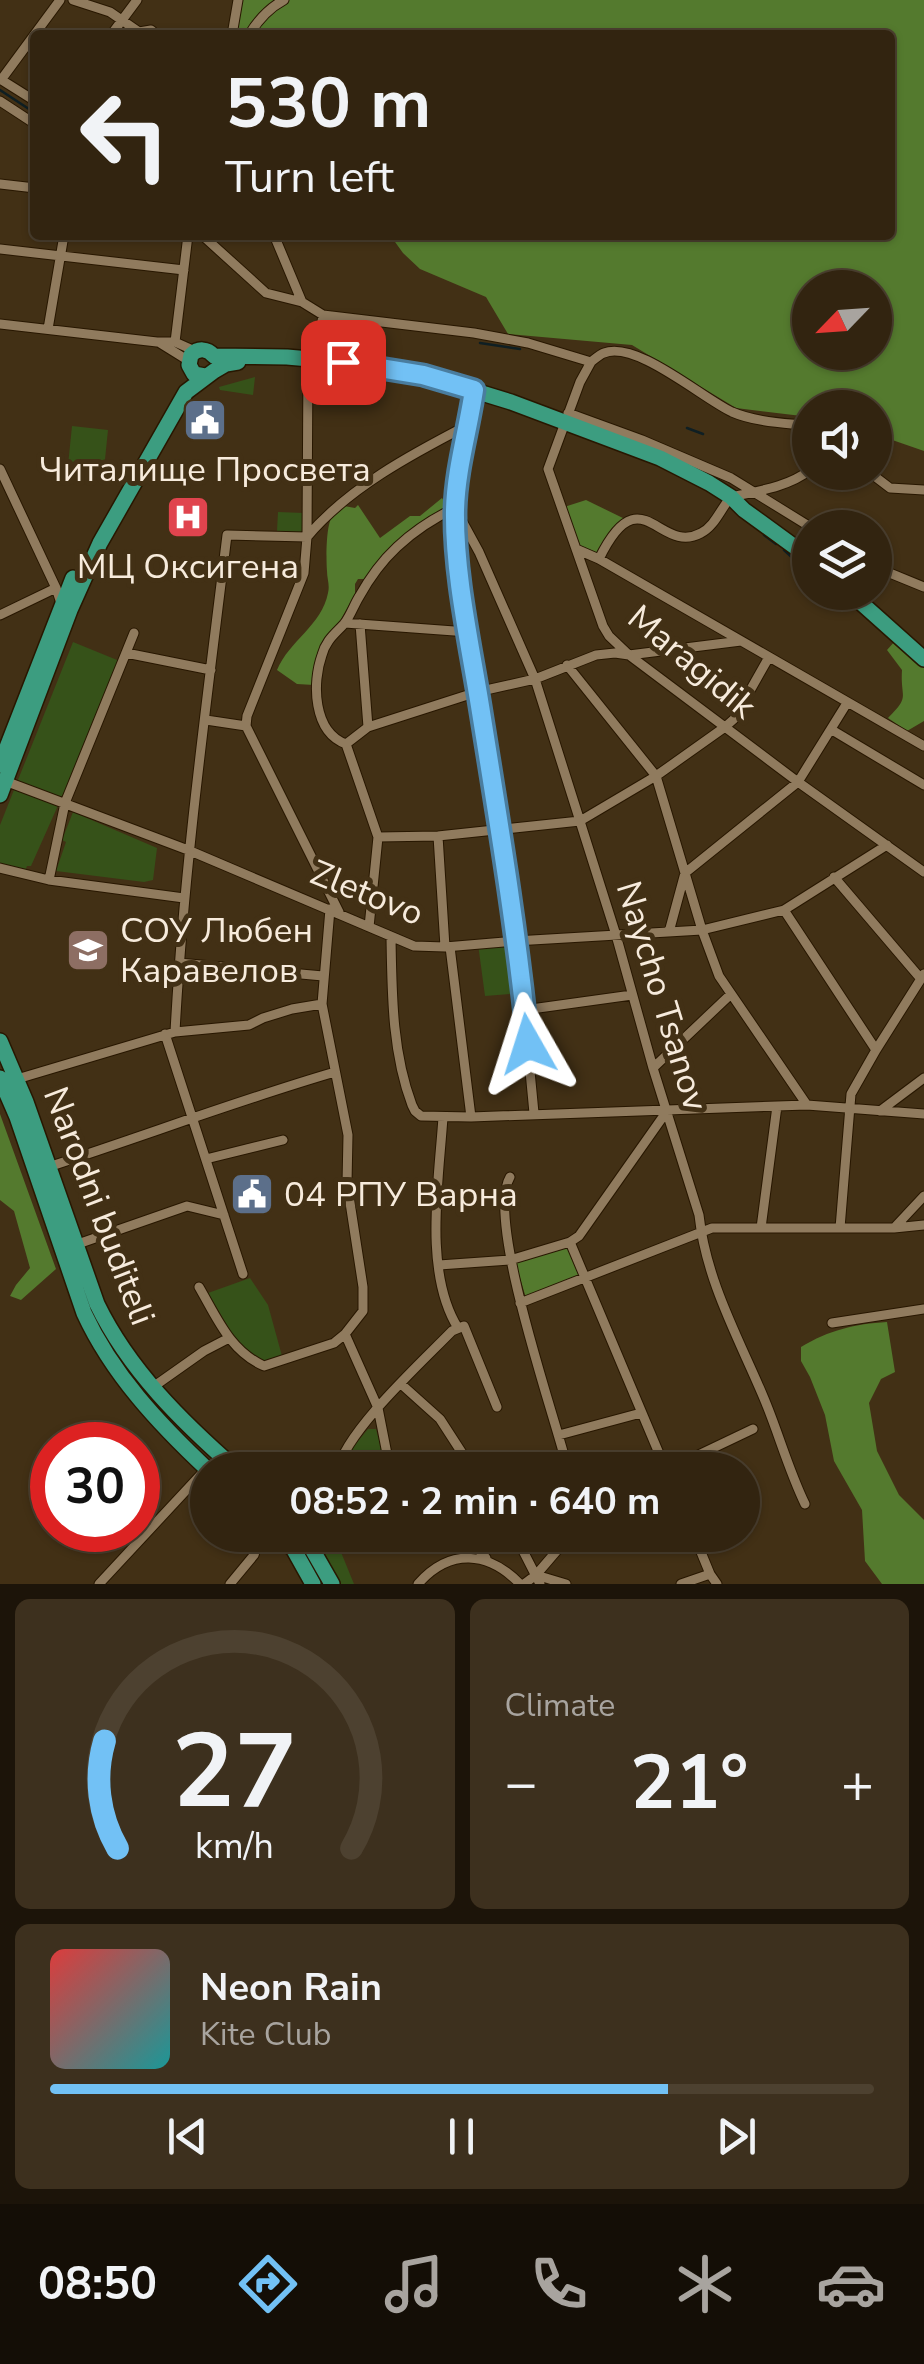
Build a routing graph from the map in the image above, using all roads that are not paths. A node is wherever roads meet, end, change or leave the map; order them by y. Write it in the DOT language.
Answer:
graph roads {
  1 [pos="60,0"];
  2 [pos="73,0"];
  3 [pos="137,0"];
  4 [pos="238,0"];
  5 [pos="284,0"];
  6 [pos="122,20"];
  7 [pos="38,30"];
  8 [pos="114,30"];
  9 [pos="135,30"];
  10 [pos="233,30"];
  11 [pos="252,30"];
  12 [pos="30,40"];
  13 [pos="1,79"];
  14 [pos="30,98"];
  15 [pos="0,101"];
  16 [pos="30,121"];
  17 [pos="0,184"];
  18 [pos="30,187"];
  19 [pos="63,240"];
  20 [pos="188,240"];
  21 [pos="208,240"];
  22 [pos="276,240"];
  23 [pos="0,249"];
  24 [pos="60,257"];
  25 [pos="184,270"];
  26 [pos="302,302"];
  27 [pos="323,316"];
  28 [pos="0,324"];
  29 [pos="48,329"];
  30 [pos="158,342"];
  31 [pos="175,342"];
  32 [pos="312,359"];
  33 [pos="591,362"];
  34 [pos="201,364"];
  35 [pos="474,390"];
  36 [pos="567,418"];
  37 [pos="469,424"];
  38 [pos="792,424"];
  39 [pos="0,469"];
  40 [pos="792,481"];
  41 [pos="892,488"];
  42 [pos="924,490"];
  43 [pos="754,492"];
  44 [pos="731,497"];
  45 [pos="455,508"];
  46 [pos="792,516"];
  47 [pos="307,537"];
  48 [pos="792,545"];
  49 [pos="576,549"];
  50 [pos="599,559"];
  51 [pos="892,574"];
  52 [pos="924,587"];
  53 [pos="63,601"];
  54 [pos="869,610"];
  55 [pos="0,615"];
  56 [pos="345,623"];
  57 [pos="360,624"];
  58 [pos="468,632"];
  59 [pos="134,633"];
  60 [pos="740,641"];
  61 [pos="126,654"];
  62 [pos="630,655"];
  63 [pos="769,657"];
  64 [pos="924,658"];
  65 [pos="567,666"];
  66 [pos="211,670"];
  67 [pos="535,679"];
  68 [pos="478,692"];
  69 [pos="847,702"];
  70 [pos="206,720"];
  71 [pos="246,726"];
  72 [pos="726,727"];
  73 [pos="368,728"];
  74 [pos="832,730"];
  75 [pos="346,744"];
  76 [pos="924,746"];
  77 [pos="656,776"];
  78 [pos="2,780"];
  79 [pos="798,782"];
  80 [pos="924,785"];
  81 [pos="65,802"];
  82 [pos="580,821"];
  83 [pos="500,830"];
  84 [pos="378,836"];
  85 [pos="438,836"];
  86 [pos="887,845"];
  87 [pos="188,850"];
  88 [pos="0,868"];
  89 [pos="924,872"];
  90 [pos="685,873"];
  91 [pos="834,877"];
  92 [pos="49,880"];
  93 [pos="184,898"];
  94 [pos="784,910"];
  95 [pos="335,911"];
  96 [pos="369,928"];
  97 [pos="702,930"];
  98 [pos="670,932"];
  99 [pos="616,935"];
  100 [pos="391,938"];
  101 [pos="515,940"];
  102 [pos="447,947"];
  103 [pos="179,963"];
  104 [pos="323,976"];
  105 [pos="922,976"];
  106 [pos="731,994"];
  107 [pos="632,995"];
  108 [pos="322,1004"];
  109 [pos="524,1010"];
  110 [pos="170,1033"];
  111 [pos="0,1041"];
  112 [pos="876,1050"];
  113 [pos="653,1068"];
  114 [pos="335,1072"];
  115 [pos="0,1078"];
  116 [pos="924,1078"];
  117 [pos="17,1079"];
  118 [pos="807,1105"];
  119 [pos="777,1106"];
  120 [pos="849,1108"];
  121 [pos="880,1110"];
  122 [pos="667,1111"];
  123 [pos="534,1113"];
  124 [pos="924,1114"];
  125 [pos="471,1116"];
  126 [pos="443,1117"];
  127 [pos="193,1120"];
  128 [pos="283,1140"];
  129 [pos="206,1160"];
  130 [pos="47,1167"];
  131 [pos="510,1178"];
  132 [pos="924,1196"];
  133 [pos="224,1215"];
  134 [pos="924,1225"];
  135 [pos="761,1228"];
  136 [pos="840,1228"];
  137 [pos="894,1228"];
  138 [pos="701,1231"];
  139 [pos="570,1242"];
  140 [pos="75,1245"];
  141 [pos="510,1260"];
  142 [pos="439,1265"];
  143 [pos="243,1274"];
  144 [pos="584,1277"];
  145 [pos="199,1288"];
  146 [pos="520,1303"];
  147 [pos="924,1308"];
  148 [pos="832,1323"];
  149 [pos="461,1327"];
  150 [pos="345,1334"];
  151 [pos="229,1338"];
  152 [pos="401,1384"];
  153 [pos="152,1386"];
  154 [pos="498,1406"];
  155 [pos="378,1408"];
  156 [pos="641,1413"];
  157 [pos="753,1429"];
  158 [pos="560,1435"];
  159 [pos="190,1452"];
  160 [pos="216,1452"];
  161 [pos="343,1452"];
  162 [pos="387,1452"];
  163 [pos="461,1452"];
  164 [pos="564,1452"];
  165 [pos="658,1452"];
  166 [pos="704,1452"];
  167 [pos="190,1486"];
  168 [pos="805,1504"];
  169 [pos="255,1552"];
  170 [pos="295,1552"];
  171 [pos="315,1552"];
  172 [pos="480,1552"];
  173 [pos="524,1552"];
  174 [pos="557,1552"];
  175 [pos="701,1552"];
  176 [pos="488,1560"];
  177 [pos="710,1574"];
  178 [pos="538,1579"];
  179 [pos="561,1583"];
  180 [pos="99,1584"];
  181 [pos="230,1584"];
  182 [pos="312,1584"];
  183 [pos="332,1584"];
  184 [pos="418,1584"];
  185 [pos="522,1584"];
  186 [pos="682,1584"];
  187 [pos="717,1584"];
  1 -- 7 [label="street"];
  2 -- 6 [label="street"];
  3 -- 6 [label="street"];
  4 -- 10 [label="street"];
  5 -- 11 [label="street"];
  6 -- 8 [label="street"];
  6 -- 9 [label="street"];
  12 -- 13 [label="street"];
  13 -- 14 [label="street"];
  15 -- 16 [label="street"];
  17 -- 18 [label="street"];
  19 -- 24 [label="street"];
  20 -- 25 [label="street"];
  21 -- 26 [label="street"];
  22 -- 26 [label="street"];
  23 -- 24 [label="street"];
  24 -- 25 [label="street"];
  24 -- 29 [label="street"];
  25 -- 31 [label="street"];
  26 -- 27 [label="street"];
  27 -- 32 [label="street"];
  27 -- 33 [label="street"];
  28 -- 29 [label="street"];
  29 -- 30 [label="street"];
  30 -- 31 [label="street"];
  30 -- 34 [label="street"];
  31 -- 34 [label="street"];
  32 -- 34 [label="main road"];
  32 -- 35 [label="main road"];
  32 -- 47 [label="street"];
  33 -- 36 [label="street, Maragidik"];
  33 -- 38 [label="street"];
  34 -- 53 [label="main road"];
  35 -- 36 [label="main road"];
  35 -- 37 [label="street"];
  36 -- 43 [label="street"];
  36 -- 44 [label="main road"];
  36 -- 49 [label="street, Maragidik"];
  37 -- 45 [label="street"];
  37 -- 47 [label="street"];
  39 -- 53 [label="street"];
  40 -- 43 [label="street"];
  41 -- 42 [label="street"];
  43 -- 44 [label="street"];
  43 -- 46 [label="street"];
  44 -- 48 [label="main road"];
  44 -- 50 [label="street"];
  45 -- 56 [label="street"];
  45 -- 58 [label="street"];
  45 -- 67 [label="street, Naycho Tsanov"];
  47 -- 66 [label="street"];
  47 -- 71 [label="street"];
  49 -- 50 [label="street"];
  49 -- 62 [label="street, Maragidik"];
  50 -- 60 [label="street"];
  51 -- 52 [label="street"];
  53 -- 55 [label="street"];
  53 -- 78 [label="main road"];
  54 -- 64 [label="main road"];
  56 -- 57 [label="street"];
  56 -- 75 [label="street"];
  57 -- 58 [label="street"];
  57 -- 73 [label="street"];
  58 -- 68 [label="street"];
  59 -- 61 [label="street"];
  60 -- 62 [label="street"];
  60 -- 63 [label="street"];
  61 -- 66 [label="street"];
  61 -- 81 [label="street"];
  62 -- 65 [label="street"];
  62 -- 72 [label="street, Maragidik"];
  63 -- 69 [label="street"];
  63 -- 72 [label="street"];
  65 -- 67 [label="street"];
  65 -- 77 [label="street"];
  66 -- 70 [label="street"];
  67 -- 68 [label="street"];
  67 -- 82 [label="street, Naycho Tsanov"];
  68 -- 73 [label="street"];
  68 -- 83 [label="street"];
  69 -- 74 [label="street"];
  69 -- 76 [label="street"];
  70 -- 71 [label="street"];
  70 -- 87 [label="street"];
  71 -- 95 [label="street"];
  72 -- 77 [label="street"];
  72 -- 79 [label="street, Maragidik"];
  73 -- 75 [label="street"];
  74 -- 79 [label="street"];
  74 -- 80 [label="street"];
  75 -- 84 [label="street"];
  77 -- 82 [label="street"];
  77 -- 90 [label="street"];
  78 -- 81 [label="street, Zletovo"];
  79 -- 86 [label="street, Maragidik"];
  79 -- 90 [label="street"];
  81 -- 87 [label="street, Zletovo"];
  81 -- 92 [label="street"];
  82 -- 83 [label="street"];
  82 -- 99 [label="street, Naycho Tsanov"];
  83 -- 85 [label="street"];
  83 -- 101 [label="street"];
  84 -- 85 [label="street"];
  84 -- 96 [label="street"];
  85 -- 102 [label="street"];
  86 -- 89 [label="street, Maragidik"];
  86 -- 91 [label="street, Zletovo"];
  87 -- 93 [label="street"];
  87 -- 95 [label="street, Zletovo"];
  88 -- 92 [label="street"];
  90 -- 97 [label="street"];
  90 -- 98 [label="street"];
  91 -- 94 [label="street, Zletovo"];
  91 -- 105 [label="street"];
  92 -- 93 [label="street"];
  93 -- 103 [label="street"];
  94 -- 97 [label="street, Zletovo"];
  94 -- 112 [label="street"];
  95 -- 96 [label="street, Zletovo"];
  95 -- 104 [label="street"];
  96 -- 100 [label="street, Zletovo"];
  97 -- 98 [label="street, Zletovo"];
  97 -- 106 [label="street"];
  98 -- 99 [label="street, Zletovo"];
  99 -- 101 [label="street, Zletovo"];
  99 -- 107 [label="street, Naycho Tsanov"];
  100 -- 102 [label="street, Zletovo"];
  100 -- 126 [label="street"];
  101 -- 102 [label="street, Zletovo"];
  101 -- 109 [label="street"];
  102 -- 125 [label="street"];
  103 -- 104 [label="street"];
  103 -- 110 [label="street"];
  104 -- 108 [label="street"];
  105 -- 112 [label="street"];
  106 -- 113 [label="street"];
  106 -- 118 [label="street"];
  107 -- 109 [label="street"];
  107 -- 113 [label="street, Naycho Tsanov"];
  108 -- 110 [label="street"];
  108 -- 114 [label="street"];
  109 -- 123 [label="street"];
  110 -- 117 [label="street"];
  110 -- 127 [label="street"];
  111 -- 117 [label="main road, Narodni buditeli"];
  112 -- 120 [label="street"];
  113 -- 122 [label="street, Naycho Tsanov"];
  114 -- 127 [label="street"];
  114 -- 150 [label="street"];
  115 -- 159 [label="main road, Narodni buditeli"];
  116 -- 121 [label="street"];
  117 -- 130 [label="main road, Narodni buditeli"];
  118 -- 119 [label="street"];
  118 -- 120 [label="street"];
  119 -- 122 [label="street"];
  119 -- 135 [label="street"];
  120 -- 121 [label="street"];
  120 -- 136 [label="street"];
  121 -- 124 [label="street"];
  122 -- 123 [label="street"];
  122 -- 138 [label="street, Naycho Tsanov"];
  122 -- 139 [label="street"];
  123 -- 125 [label="street"];
  125 -- 126 [label="street"];
  126 -- 142 [label="street"];
  127 -- 129 [label="street"];
  127 -- 130 [label="street"];
  128 -- 129 [label="street"];
  129 -- 133 [label="street"];
  130 -- 140 [label="main road, Narodni buditeli"];
  131 -- 141 [label="street"];
  132 -- 137 [label="street"];
  133 -- 140 [label="street"];
  133 -- 143 [label="street"];
  134 -- 137 [label="street"];
  135 -- 136 [label="street"];
  135 -- 138 [label="street"];
  136 -- 137 [label="street"];
  138 -- 144 [label="street"];
  138 -- 168 [label="street, Naycho Tsanov"];
  139 -- 141 [label="street"];
  139 -- 144 [label="street"];
  140 -- 153 [label="main road, Narodni buditeli"];
  141 -- 142 [label="street"];
  141 -- 146 [label="street"];
  142 -- 149 [label="street"];
  144 -- 146 [label="street"];
  144 -- 156 [label="street"];
  145 -- 151 [label="street"];
  146 -- 158 [label="street"];
  147 -- 148 [label="street"];
  149 -- 152 [label="street"];
  149 -- 154 [label="street"];
  150 -- 151 [label="street"];
  150 -- 155 [label="street"];
  151 -- 153 [label="street"];
  152 -- 155 [label="street"];
  152 -- 163 [label="street"];
  153 -- 160 [label="main road, Narodni buditeli"];
  155 -- 161 [label="street"];
  155 -- 162 [label="street"];
  156 -- 158 [label="street"];
  156 -- 165 [label="street"];
  157 -- 166 [label="street"];
  158 -- 164 [label="street"];
  167 -- 180 [label="street"];
  169 -- 181 [label="street"];
  170 -- 182 [label="main road"];
  171 -- 183 [label="main road"];
  172 -- 176 [label="street"];
  173 -- 178 [label="street"];
  174 -- 178 [label="street"];
  175 -- 177 [label="street"];
  176 -- 184 [label="street"];
  176 -- 185 [label="street"];
  177 -- 186 [label="street"];
  177 -- 187 [label="street"];
  178 -- 179 [label="street"];
  178 -- 185 [label="street"];
}
